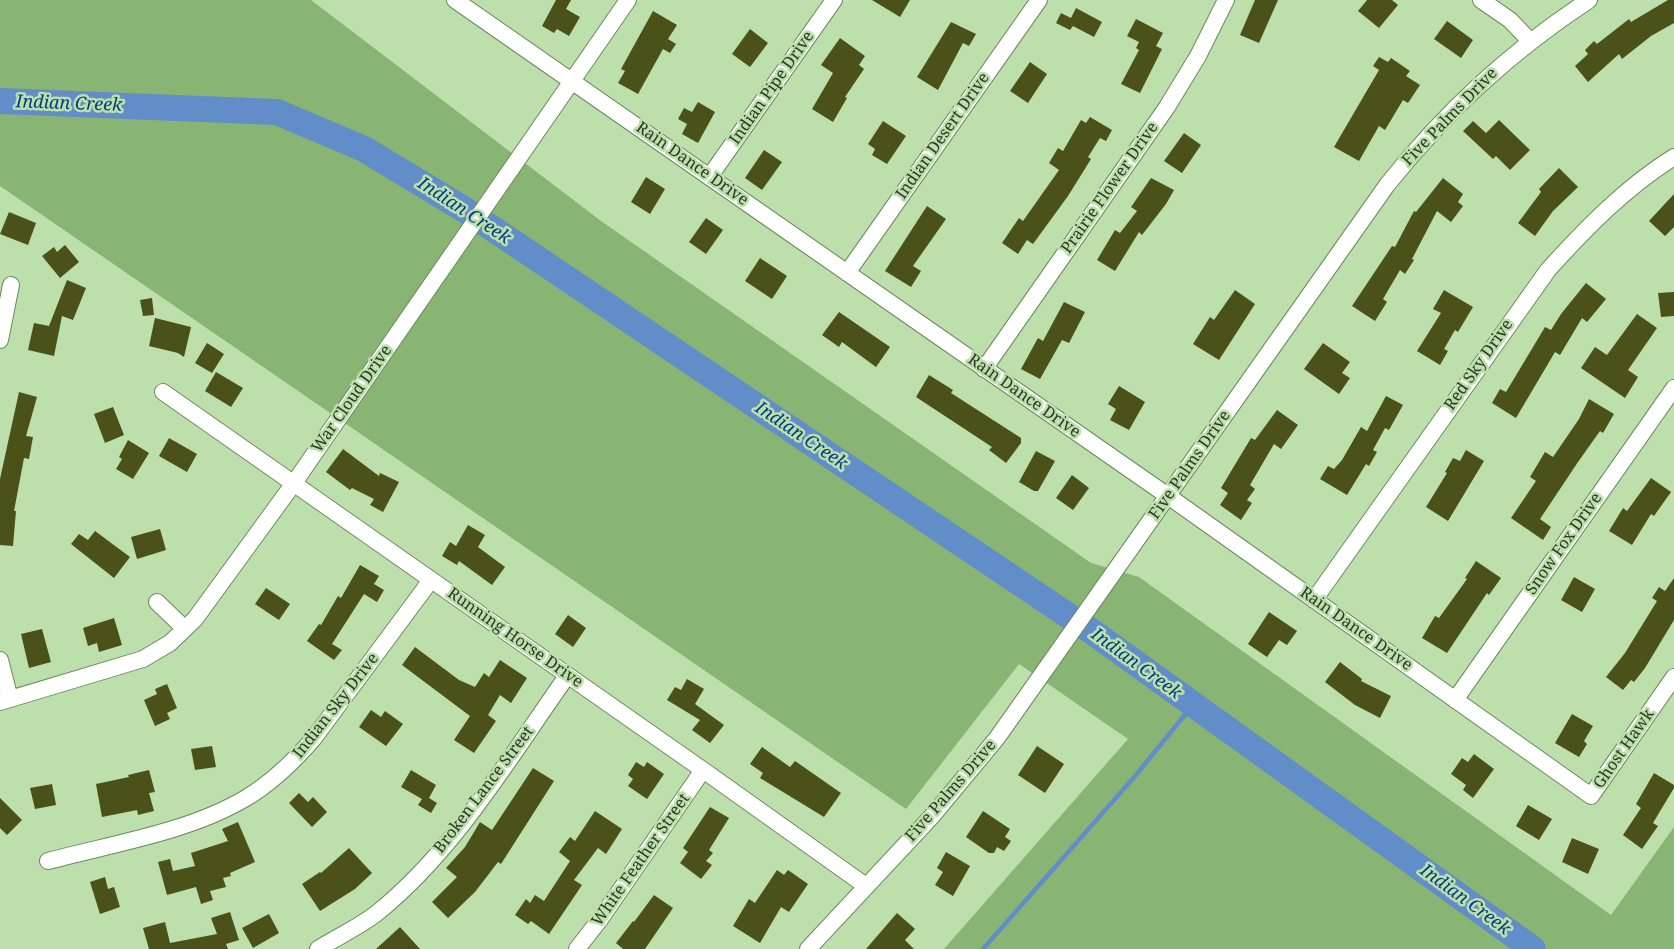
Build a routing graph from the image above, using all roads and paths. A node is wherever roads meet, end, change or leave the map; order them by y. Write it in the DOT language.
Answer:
graph roads {
  1 [pos="455,0"];
  2 [pos="628,0"];
  3 [pos="834,0"];
  4 [pos="1039,0"];
  5 [pos="1226,0"];
  6 [pos="1481,0"];
  7 [pos="1589,0"];
  8 [pos="1530,41"];
  9 [pos="572,80"];
  10 [pos="1674,157"];
  11 [pos="710,176"];
  12 [pos="847,273"];
  13 [pos="10,284"];
  14 [pos="0,340"];
  15 [pos="984,369"];
  16 [pos="1674,388"];
  17 [pos="163,392"];
  18 [pos="294,483"];
  19 [pos="1168,496"];
  20 [pos="432,580"];
  21 [pos="1314,600"];
  22 [pos="157,602"];
  23 [pos="185,629"];
  24 [pos="0,660"];
  25 [pos="567,676"];
  26 [pos="1674,677"];
  27 [pos="1455,700"];
  28 [pos="5,701"];
  29 [pos="704,770"];
  30 [pos="1591,796"];
  31 [pos="48,861"];
  32 [pos="866,886"];
  33 [pos="318,949"];
  34 [pos="577,949"];
  35 [pos="808,949"];
  1 -- 9 [label="street, Rain Dance Drive"];
  2 -- 9 [label="street, War Cloud Drive"];
  3 -- 11 [label="street, Indian Pipe Drive"];
  4 -- 12 [label="street, Indian Desert Drive"];
  5 -- 15 [label="street, Prairie Flower Drive"];
  6 -- 8 [label="street"];
  7 -- 8 [label="street, Five Palms Drive"];
  8 -- 19 [label="street, Five Palms Drive"];
  9 -- 11 [label="street, Rain Dance Drive"];
  9 -- 18 [label="street, War Cloud Drive"];
  10 -- 21 [label="street, Red Sky Drive"];
  11 -- 12 [label="street, Rain Dance Drive"];
  12 -- 15 [label="street, Rain Dance Drive"];
  13 -- 14 [label="street"];
  15 -- 19 [label="street, Rain Dance Drive"];
  16 -- 27 [label="street, Snow Fox Drive"];
  17 -- 18 [label="street, Running Horse Drive"];
  18 -- 20 [label="street, Running Horse Drive"];
  18 -- 23 [label="street, War Cloud Drive"];
  19 -- 21 [label="street, Rain Dance Drive"];
  19 -- 32 [label="street, Five Palms Drive"];
  20 -- 25 [label="street, Running Horse Drive"];
  20 -- 31 [label="street, Indian Sky Drive"];
  21 -- 27 [label="street, Rain Dance Drive"];
  22 -- 23 [label="street"];
  23 -- 28 [label="street, War Cloud Drive"];
  24 -- 28 [label="street"];
  25 -- 29 [label="street, Running Horse Drive"];
  25 -- 33 [label="street, Broken Lance Street"];
  26 -- 30 [label="street, Ghost Hawk"];
  27 -- 30 [label="street, Rain Dance Drive"];
  29 -- 32 [label="street, Running Horse Drive"];
  29 -- 34 [label="street, White Feather Street"];
  32 -- 35 [label="street, Five Palms Drive"];
}
